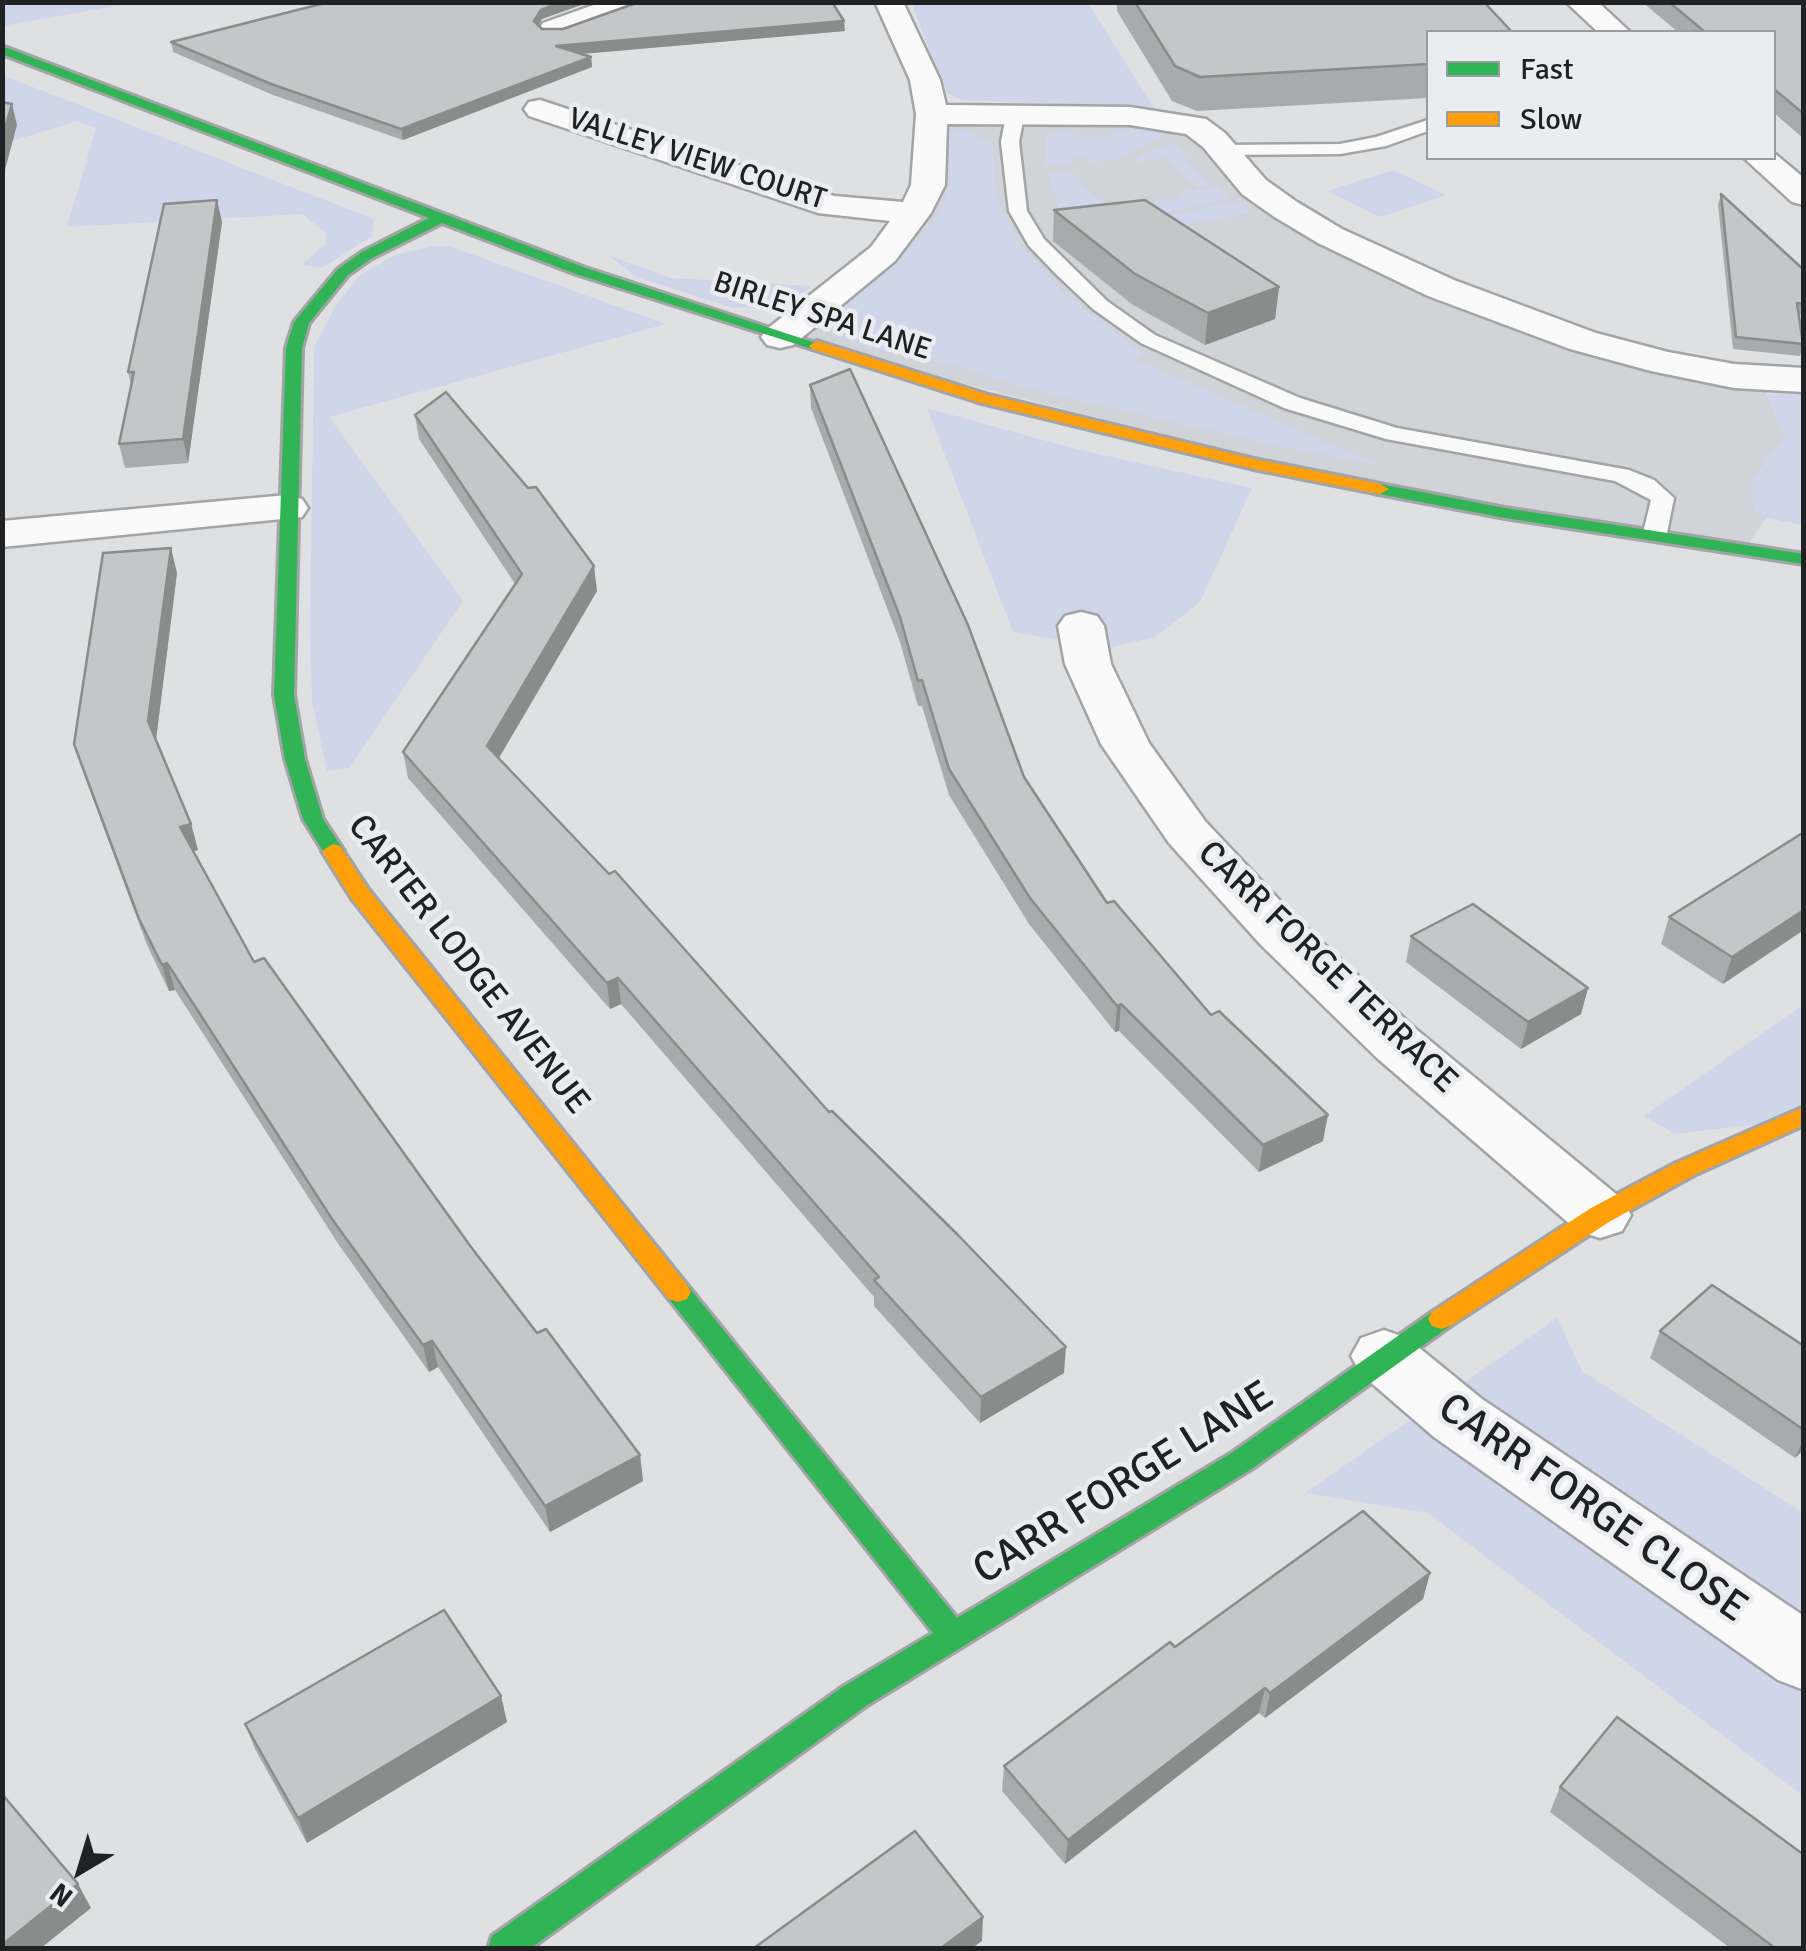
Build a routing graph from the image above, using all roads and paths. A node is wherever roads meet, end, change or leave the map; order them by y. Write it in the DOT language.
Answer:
graph roads {
  1 [pos="632,2"];
  2 [pos="889,2"];
  3 [pos="1580,2"];
  4 [pos="553,29"];
  5 [pos="1613,30"];
  6 [pos="2,50"];
  7 [pos="540,109"];
  8 [pos="932,114"];
  9 [pos="1015,115"];
  10 [pos="1426,126"];
  11 [pos="1223,150"];
  12 [pos="1762,160"];
  13 [pos="1804,195"];
  14 [pos="914,212"];
  15 [pos="440,218"];
  16 [pos="780,337"];
  17 [pos="1804,380"];
  18 [pos="287,508"];
  19 [pos="1654,533"];
  20 [pos="2,534"];
  21 [pos="1804,559"];
  22 [pos="1081,626"];
  23 [pos="1804,1115"];
  24 [pos="1600,1216"];
  25 [pos="1384,1356"];
  26 [pos="953,1636"];
  27 [pos="1804,1656"];
  28 [pos="504,1948"];
  1 -- 4 [label="street"];
  2 -- 8 [label="street"];
  3 -- 5 [label="street"];
  6 -- 15 [label="street, BIRLEY SPA LANE"];
  7 -- 14 [label="street, VALLEY VIEW COURT"];
  8 -- 9 [label="street"];
  8 -- 14 [label="street"];
  9 -- 11 [label="street"];
  9 -- 19 [label="lane"];
  10 -- 11 [label="lane"];
  11 -- 17 [label="street"];
  12 -- 13 [label="street"];
  14 -- 16 [label="street"];
  15 -- 16 [label="street, BIRLEY SPA LANE"];
  15 -- 18 [label="street, CARTER LODGE AVENUE"];
  16 -- 19 [label="street, BIRLEY SPA LANE"];
  18 -- 20 [label="street"];
  18 -- 26 [label="street, CARTER LODGE AVENUE"];
  19 -- 21 [label="street, BIRLEY SPA LANE"];
  22 -- 24 [label="street, CARR FORGE TERRACE"];
  23 -- 24 [label="street, CARR FORGE LANE"];
  24 -- 25 [label="street, CARR FORGE LANE"];
  25 -- 26 [label="street, CARR FORGE LANE"];
  25 -- 27 [label="street, CARR FORGE CLOSE"];
  26 -- 28 [label="street, CARR FORGE LANE"];
}
